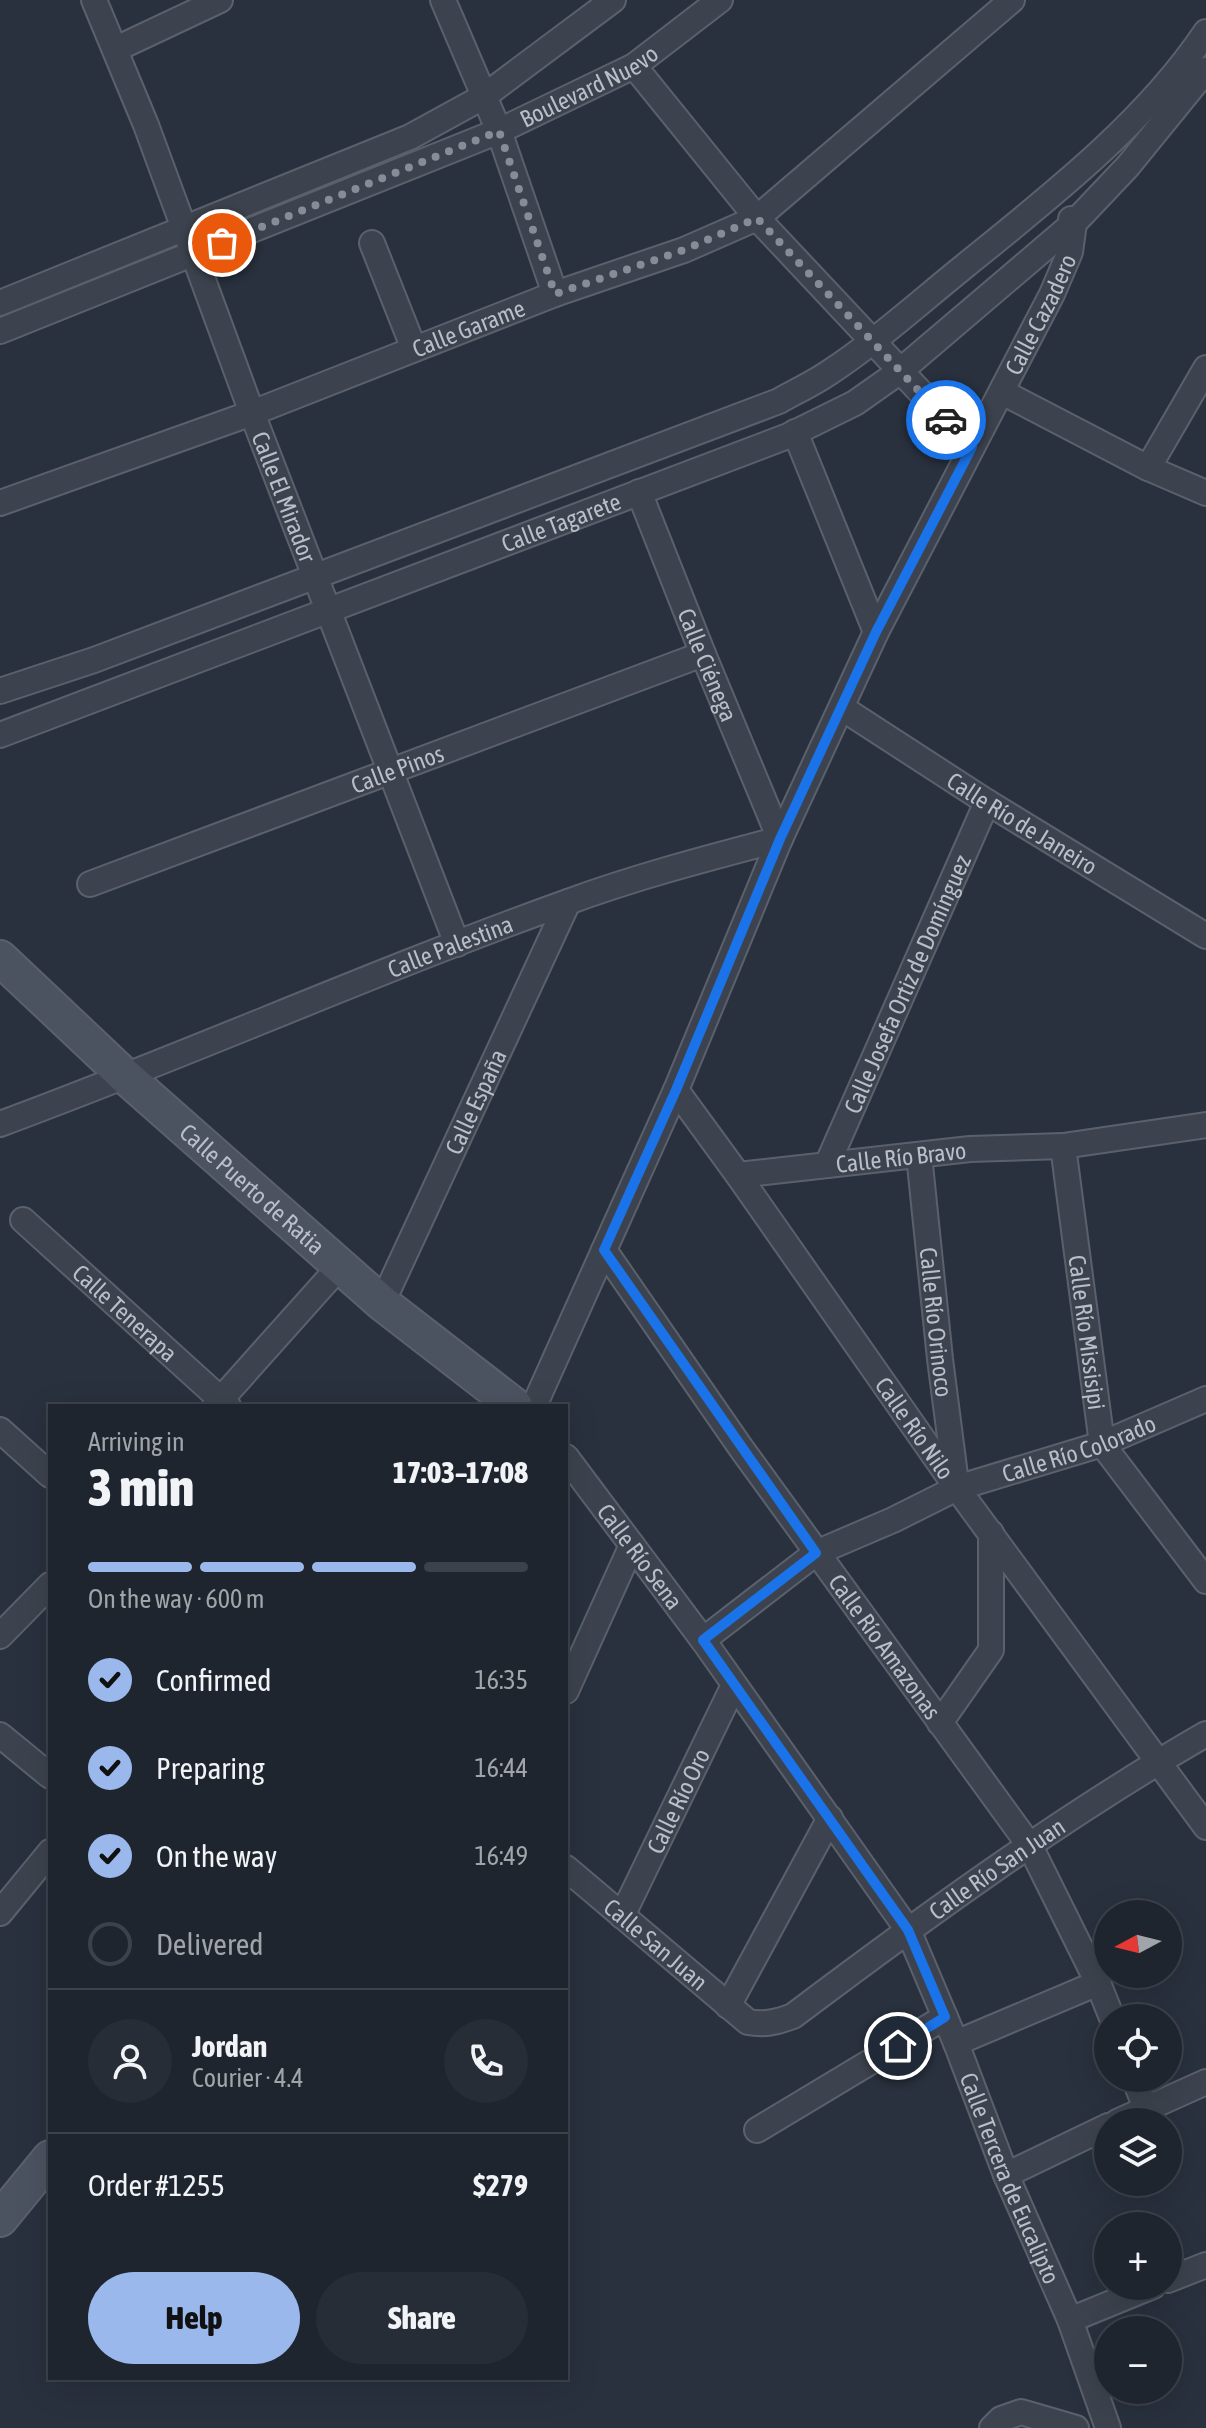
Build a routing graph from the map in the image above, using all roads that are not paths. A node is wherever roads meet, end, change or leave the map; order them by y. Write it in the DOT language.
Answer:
graph roads {
  1 [pos="94,0"];
  2 [pos="220,0"];
  3 [pos="443,0"];
  4 [pos="720,0"];
  5 [pos="1012,0"];
  6 [pos="611,1"];
  7 [pos="1206,32"];
  8 [pos="116,49"];
  9 [pos="634,66"];
  10 [pos="1206,70"];
  11 [pos="483,97"];
  12 [pos="499,131"];
  13 [pos="1051,196"];
  14 [pos="757,218"];
  15 [pos="1074,223"];
  16 [pos="184,229"];
  17 [pos="372,243"];
  18 [pos="194,255"];
  19 [pos="555,294"];
  20 [pos="0,303"];
  21 [pos="0,331"];
  22 [pos="872,342"];
  23 [pos="414,349"];
  24 [pos="1206,368"];
  25 [pos="899,372"];
  26 [pos="1002,392"];
  27 [pos="252,413"];
  28 [pos="795,432"];
  29 [pos="972,447"];
  30 [pos="1148,468"];
  31 [pos="639,492"];
  32 [pos="1206,493"];
  33 [pos="0,503"];
  34 [pos="315,575"];
  35 [pos="329,610"];
  36 [pos="876,632"];
  37 [pos="703,654"];
  38 [pos="4,682"];
  39 [pos="842,708"];
  40 [pos="0,735"];
  41 [pos="391,771"];
  42 [pos="987,802"];
  43 [pos="780,839"];
  44 [pos="90,884"];
  45 [pos="568,902"];
  46 [pos="1206,936"];
  47 [pos="457,944"];
  48 [pos="0,958"];
  49 [pos="126,1077"];
  50 [pos="676,1090"];
  51 [pos="0,1124"];
  52 [pos="1206,1125"];
  53 [pos="1063,1146"];
  54 [pos="919,1155"];
  55 [pos="827,1165"];
  56 [pos="738,1175"];
  57 [pos="23,1220"];
  58 [pos="604,1250"];
  59 [pos="341,1265"];
  60 [pos="382,1303"];
  61 [pos="1206,1399"];
  62 [pos="221,1404"];
  63 [pos="512,1404"];
  64 [pos="535,1404"];
  65 [pos="0,1430"];
  66 [pos="1102,1444"];
  67 [pos="568,1460"];
  68 [pos="48,1473"];
  69 [pos="957,1488"];
  70 [pos="991,1533"];
  71 [pos="632,1545"];
  72 [pos="816,1553"];
  73 [pos="1206,1581"];
  74 [pos="48,1587"];
  75 [pos="0,1636"];
  76 [pos="703,1640"];
  77 [pos="734,1685"];
  78 [pos="568,1687"];
  79 [pos="940,1723"];
  80 [pos="1206,1734"];
  81 [pos="0,1735"];
  82 [pos="1158,1762"];
  83 [pos="48,1774"];
  84 [pos="830,1818"];
  85 [pos="1206,1827"];
  86 [pos="1030,1846"];
  87 [pos="48,1854"];
  88 [pos="568,1870"];
  89 [pos="0,1913"];
  90 [pos="622,1916"];
  91 [pos="908,1930"];
  92 [pos="1094,1975"];
  93 [pos="1094,1985"];
  94 [pos="728,2006"];
  95 [pos="945,2017"];
  96 [pos="748,2022"];
  97 [pos="956,2043"];
  98 [pos="1206,2082"];
  99 [pos="1140,2092"];
  100 [pos="1146,2108"];
  101 [pos="757,2130"];
  102 [pos="1094,2133"];
  103 [pos="48,2160"];
  104 [pos="1006,2175"];
  105 [pos="0,2219"];
  106 [pos="1206,2265"];
  107 [pos="1182,2274"];
  108 [pos="1119,2300"];
  109 [pos="1070,2320"];
  110 [pos="992,2428"];
  111 [pos="1076,2428"];
  112 [pos="1108,2428"];
  1 -- 8 [label="street, Calle El Mirador"];
  2 -- 8 [label="street"];
  3 -- 11 [label="street"];
  4 -- 9 [label="street, Boulevard Nuevo"];
  5 -- 14 [label="street, Calle Garame"];
  6 -- 11 [label="street, Boulevard Nuevo"];
  7 -- 13 [label="street"];
  8 -- 16 [label="street, Calle El Mirador"];
  9 -- 12 [label="street, Boulevard Nuevo"];
  9 -- 14 [label="street"];
  10 -- 15 [label="street, Calle Cazadero"];
  11 -- 12 [label="street"];
  11 -- 16 [label="street, Boulevard Nuevo"];
  12 -- 18 [label="street, Boulevard Nuevo"];
  12 -- 19 [label="street"];
  13 -- 15 [label="street, Calle Cazadero"];
  13 -- 22 [label="street, Calle Tagarete"];
  14 -- 19 [label="street, Calle Garame"];
  14 -- 22 [label="street"];
  15 -- 25 [label="street, Calle Tagarete"];
  15 -- 26 [label="street, Calle Cazadero"];
  16 -- 18 [label="street, Calle El Mirador"];
  16 -- 20 [label="street, Boulevard Nuevo"];
  17 -- 23 [label="street"];
  18 -- 21 [label="street, Boulevard Nuevo"];
  18 -- 27 [label="street, Calle El Mirador"];
  19 -- 23 [label="street, Calle Garame"];
  22 -- 25 [label="street"];
  22 -- 34 [label="street, Calle Tagarete"];
  23 -- 27 [label="street, Calle Garame"];
  24 -- 30 [label="street"];
  25 -- 28 [label="street, Calle Tagarete"];
  25 -- 29 [label="street"];
  26 -- 29 [label="street, Calle Cazadero"];
  26 -- 30 [label="street"];
  27 -- 33 [label="street, Calle Garame"];
  27 -- 34 [label="street, Calle El Mirador"];
  28 -- 31 [label="street, Calle Tagarete"];
  28 -- 36 [label="street"];
  29 -- 36 [label="street, Calle Cazadero"];
  30 -- 32 [label="street"];
  31 -- 35 [label="street, Calle Tagarete"];
  31 -- 37 [label="street, Calle Ciénega"];
  34 -- 35 [label="street, Calle El Mirador"];
  34 -- 38 [label="street, Calle Tagarete"];
  35 -- 40 [label="street, Calle Tagarete"];
  35 -- 41 [label="street, Calle El Mirador"];
  36 -- 39 [label="street, Calle Cazadero"];
  37 -- 41 [label="street, Calle Pinos"];
  37 -- 43 [label="street, Calle Ciénega"];
  39 -- 42 [label="street, Calle Río de Janeiro"];
  39 -- 43 [label="street, Calle Cazadero"];
  41 -- 44 [label="street, Calle Pinos"];
  41 -- 47 [label="street, Calle El Mirador"];
  42 -- 46 [label="street, Calle Río de Janeiro"];
  42 -- 55 [label="street, Calle Josefa Ortiz de Domínguez"];
  43 -- 45 [label="street, Calle Palestina"];
  43 -- 50 [label="street, Calle Cazadero"];
  45 -- 47 [label="street, Calle Palestina"];
  45 -- 60 [label="street, Calle España"];
  47 -- 49 [label="street, Calle Palestina"];
  48 -- 49 [label="street, Calle Puerto de Ratia"];
  49 -- 51 [label="street, Calle Palestina"];
  49 -- 59 [label="street, Calle Puerto de Ratia"];
  50 -- 56 [label="street, Calle Río Nilo"];
  50 -- 58 [label="street, Calle Cazadero"];
  52 -- 53 [label="street, Calle Río Bravo"];
  53 -- 54 [label="street, Calle Río Bravo"];
  53 -- 66 [label="street, Calle Río Missisipi"];
  54 -- 55 [label="street, Calle Río Bravo"];
  54 -- 69 [label="street, Calle Río Orinoco"];
  55 -- 56 [label="street, Calle Río Bravo"];
  56 -- 69 [label="street, Calle Río Nilo"];
  57 -- 62 [label="street, Calle Tenerapa"];
  58 -- 64 [label="street, Calle Cazadero"];
  58 -- 72 [label="street, Calle Río Amazonas"];
  59 -- 60 [label="street, Calle Puerto de Ratia"];
  59 -- 62 [label="street"];
  60 -- 63 [label="street, Calle Puerto de Ratia"];
  61 -- 66 [label="street, Calle Río Colorado"];
  65 -- 68 [label="street"];
  66 -- 69 [label="street, Calle Río Colorado"];
  66 -- 73 [label="street, Calle Río Missisipi"];
  67 -- 71 [label="street, Calle Río Sena"];
  69 -- 70 [label="street, Calle Río Nilo"];
  69 -- 72 [label="street, Calle Río Colorado"];
  70 -- 79 [label="street"];
  70 -- 82 [label="street, Calle Río Nilo"];
  71 -- 76 [label="street, Calle Río Sena"];
  71 -- 78 [label="street"];
  72 -- 76 [label="street, Calle Río Colorado"];
  72 -- 79 [label="street, Calle Río Amazonas"];
  74 -- 75 [label="street"];
  76 -- 77 [label="street, Calle Río Sena"];
  77 -- 84 [label="street, Calle Río Sena"];
  77 -- 90 [label="street, Calle Río Oro"];
  79 -- 86 [label="street, Calle Río Amazonas"];
  80 -- 82 [label="street, Calle Río San Juan"];
  81 -- 83 [label="street"];
  82 -- 85 [label="street, Calle Río Nilo"];
  82 -- 86 [label="street, Calle Río San Juan"];
  84 -- 91 [label="street, Calle Río Sena"];
  84 -- 94 [label="street"];
  86 -- 91 [label="street, Calle Río San Juan"];
  86 -- 92 [label="street, Calle Río Amazonas"];
  87 -- 89 [label="street"];
  88 -- 90 [label="street, Calle San Juan"];
  90 -- 94 [label="street, Calle San Juan"];
  91 -- 95 [label="street, Calle Tercera de Eucalipto"];
  91 -- 96 [label="street, Calle Río San Juan"];
  93 -- 97 [label="street"];
  94 -- 96 [label="street, Calle San Juan"];
  95 -- 97 [label="street, Calle Tercera de Eucalipto"];
  95 -- 101 [label="street"];
  97 -- 104 [label="street, Calle Tercera de Eucalipto"];
  98 -- 100 [label="street"];
  99 -- 100 [label="street"];
  102 -- 104 [label="street"];
  103 -- 105 [label="street"];
  104 -- 109 [label="street, Calle Tercera de Eucalipto"];
  106 -- 107 [label="street"];
  108 -- 109 [label="street"];
  109 -- 112 [label="street, Calle Tercera de Eucalipto"];
  110 -- 111 [label="street"];
}
